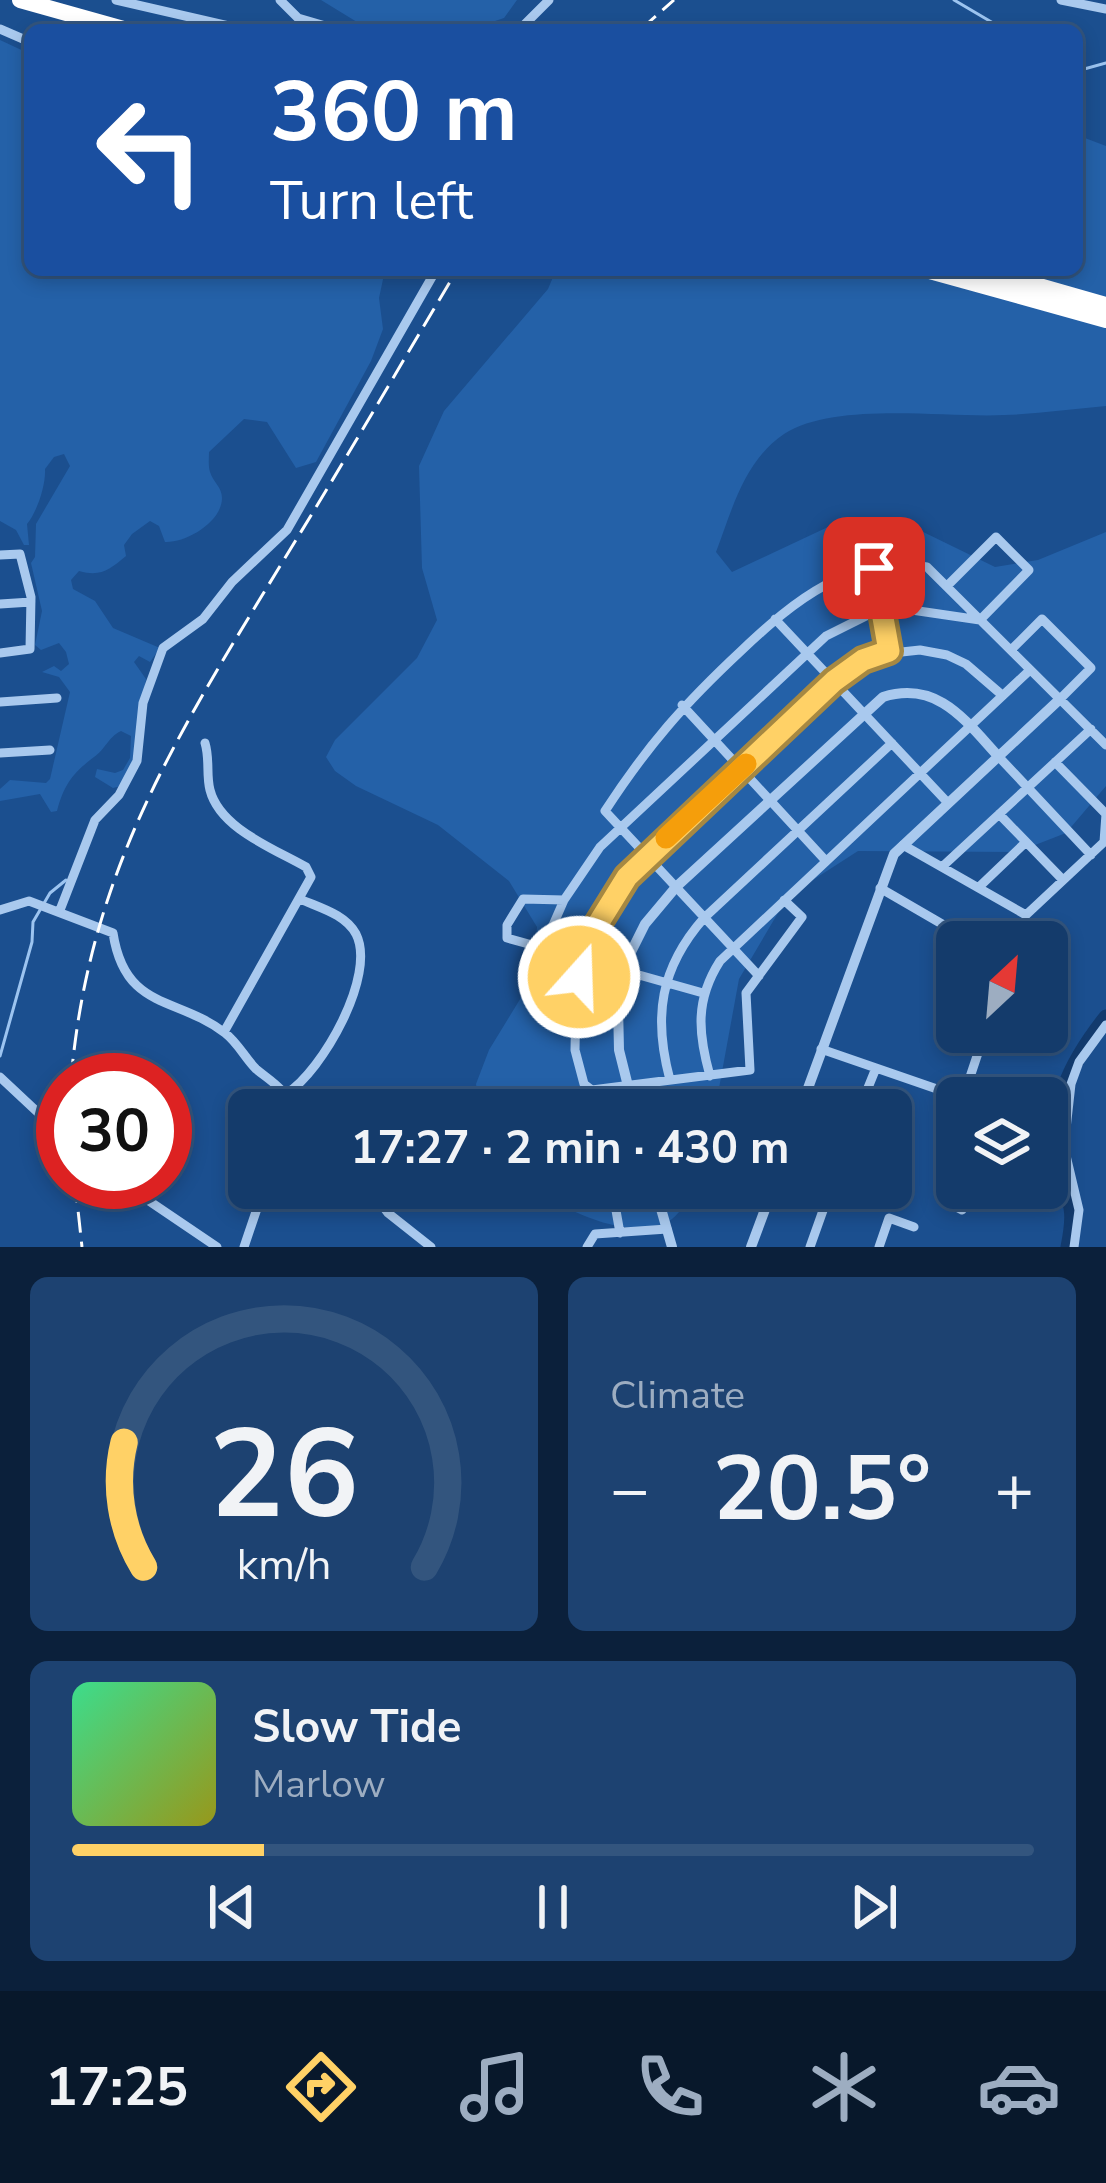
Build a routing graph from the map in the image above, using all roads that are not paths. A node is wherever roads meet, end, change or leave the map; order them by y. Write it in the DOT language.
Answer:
graph roads {
  1 [pos="16,0"];
  2 [pos="116,0"];
  3 [pos="280,0"];
  4 [pos="549,0"];
  5 [pos="1061,0"];
  6 [pos="1079,2"];
  7 [pos="1106,9"];
  8 [pos="90,24"];
  9 [pos="105,24"];
  10 [pos="220,24"];
  11 [pos="316,24"];
  12 [pos="525,24"];
  13 [pos="433,276"];
  14 [pos="948,276"];
  15 [pos="1005,276"];
  16 [pos="1106,304"];
  17 [pos="1106,320"];
  18 [pos="0,556"];
  19 [pos="874,568"];
  20 [pos="947,586"];
  21 [pos="31,602"];
  22 [pos="0,604"];
  23 [pos="882,612"];
  24 [pos="776,619"];
  25 [pos="980,620"];
  26 [pos="1010,650"];
  27 [pos="889,651"];
  28 [pos="0,652"];
  29 [pos="807,652"];
  30 [pos="1030,670"];
  31 [pos="834,681"];
  32 [pos="1002,695"];
  33 [pos="57,698"];
  34 [pos="1060,699"];
  35 [pos="0,702"];
  36 [pos="682,705"];
  37 [pos="863,712"];
  38 [pos="970,725"];
  39 [pos="1091,729"];
  40 [pos="713,740"];
  41 [pos="206,743"];
  42 [pos="892,743"];
  43 [pos="1106,745"];
  44 [pos="50,750"];
  45 [pos="0,753"];
  46 [pos="998,756"];
  47 [pos="1055,762"];
  48 [pos="741,769"];
  49 [pos="919,771"];
  50 [pos="1028,787"];
  51 [pos="769,800"];
  52 [pos="948,803"];
  53 [pos="999,814"];
  54 [pos="1106,814"];
  55 [pos="620,827"];
  56 [pos="798,831"];
  57 [pos="1027,842"];
  58 [pos="903,845"];
  59 [pos="1090,854"];
  60 [pos="646,856"];
  61 [pos="826,860"];
  62 [pos="943,866"];
  63 [pos="1063,880"];
  64 [pos="676,887"];
  65 [pos="979,887"];
  66 [pos="880,888"];
  67 [pos="300,899"];
  68 [pos="564,900"];
  69 [pos="784,900"];
  70 [pos="0,910"];
  71 [pos="60,910"];
  72 [pos="704,918"];
  73 [pos="937,921"];
  74 [pos="543,948"];
  75 [pos="732,948"];
  76 [pos="583,959"];
  77 [pos="624,972"];
  78 [pos="759,976"];
  79 [pos="665,982"];
  80 [pos="703,993"];
  81 [pos="576,998"];
  82 [pos="1106,1025"];
  83 [pos="224,1032"];
  84 [pos="821,1049"];
  85 [pos="979,1053"];
  86 [pos="875,1068"];
  87 [pos="710,1076"];
  88 [pos="0,1077"];
  89 [pos="670,1080"];
  90 [pos="628,1085"];
  91 [pos="281,1089"];
  92 [pos="292,1089"];
  93 [pos="629,1089"];
  94 [pos="807,1089"];
  95 [pos="867,1089"];
  96 [pos="36,1111"];
  97 [pos="161,1209"];
  98 [pos="257,1209"];
  99 [pos="385,1209"];
  100 [pos="616,1209"];
  101 [pos="662,1209"];
  102 [pos="766,1209"];
  103 [pos="824,1209"];
  104 [pos="914,1227"];
  105 [pos="667,1229"];
  106 [pos="620,1233"];
  107 [pos="754,1246"];
  108 [pos="218,1247"];
  109 [pos="244,1247"];
  110 [pos="430,1247"];
  111 [pos="587,1247"];
  112 [pos="672,1247"];
  113 [pos="810,1247"];
  114 [pos="878,1247"];
  115 [pos="1074,1247"];
  1 -- 8 [label="highway"];
  1 -- 9 [label="highway"];
  2 -- 10 [label="street"];
  3 -- 11 [label="street"];
  4 -- 12 [label="street"];
  5 -- 6 [label="street"];
  6 -- 7 [label="street"];
  13 -- 71 [label="street"];
  14 -- 17 [label="highway"];
  15 -- 16 [label="highway"];
  18 -- 21 [label="street"];
  19 -- 20 [label="street"];
  19 -- 23 [label="street"];
  19 -- 24 [label="street"];
  20 -- 25 [label="street"];
  20 -- 25 [label="street"];
  21 -- 22 [label="street"];
  21 -- 28 [label="street"];
  23 -- 25 [label="street"];
  23 -- 27 [label="street"];
  23 -- 29 [label="street"];
  24 -- 29 [label="street"];
  24 -- 36 [label="street"];
  25 -- 26 [label="street"];
  26 -- 30 [label="street"];
  26 -- 34 [label="street"];
  27 -- 31 [label="street"];
  27 -- 32 [label="street"];
  29 -- 31 [label="street"];
  29 -- 40 [label="street"];
  30 -- 32 [label="street"];
  30 -- 34 [label="street"];
  31 -- 37 [label="street"];
  31 -- 48 [label="street"];
  32 -- 38 [label="street"];
  33 -- 35 [label="street"];
  34 -- 39 [label="street"];
  34 -- 46 [label="street"];
  36 -- 40 [label="street"];
  36 -- 55 [label="street"];
  37 -- 38 [label="street"];
  37 -- 42 [label="street"];
  37 -- 51 [label="street"];
  38 -- 46 [label="street"];
  38 -- 49 [label="street"];
  39 -- 43 [label="street"];
  39 -- 47 [label="street"];
  40 -- 48 [label="street"];
  40 -- 55 [label="street"];
  41 -- 67 [label="street"];
  42 -- 49 [label="street"];
  42 -- 56 [label="street"];
  44 -- 45 [label="street"];
  46 -- 50 [label="street"];
  46 -- 52 [label="street"];
  47 -- 50 [label="street"];
  47 -- 54 [label="street"];
  48 -- 51 [label="street"];
  48 -- 60 [label="street"];
  49 -- 52 [label="street"];
  49 -- 61 [label="street"];
  50 -- 53 [label="street"];
  50 -- 59 [label="street"];
  51 -- 56 [label="street"];
  51 -- 64 [label="street"];
  52 -- 58 [label="street"];
  53 -- 57 [label="street"];
  53 -- 62 [label="street"];
  54 -- 59 [label="street"];
  55 -- 60 [label="street"];
  55 -- 68 [label="street"];
  56 -- 61 [label="street"];
  56 -- 72 [label="street"];
  57 -- 63 [label="street"];
  57 -- 65 [label="street"];
  58 -- 62 [label="street"];
  58 -- 66 [label="street"];
  59 -- 63 [label="street"];
  60 -- 64 [label="street"];
  60 -- 76 [label="street"];
  61 -- 69 [label="street"];
  62 -- 65 [label="street"];
  63 -- 65 [label="street"];
  64 -- 72 [label="street"];
  64 -- 77 [label="street"];
  66 -- 73 [label="street"];
  66 -- 84 [label="street"];
  67 -- 83 [label="street"];
  67 -- 92 [label="street"];
  68 -- 74 [label="street"];
  68 -- 74 [label="street"];
  69 -- 75 [label="street"];
  69 -- 78 [label="street"];
  70 -- 71 [label="street"];
  71 -- 83 [label="street"];
  72 -- 75 [label="street"];
  72 -- 79 [label="street"];
  74 -- 76 [label="street"];
  74 -- 81 [label="street"];
  75 -- 78 [label="street"];
  75 -- 80 [label="street"];
  76 -- 77 [label="street"];
  76 -- 81 [label="street"];
  77 -- 79 [label="street"];
  77 -- 90 [label="street"];
  78 -- 87 [label="street"];
  79 -- 80 [label="street"];
  79 -- 89 [label="street"];
  80 -- 87 [label="street"];
  81 -- 90 [label="street"];
  82 -- 115 [label="street"];
  83 -- 91 [label="street"];
  84 -- 86 [label="street"];
  84 -- 94 [label="street"];
  85 -- 86 [label="street"];
  86 -- 95 [label="street"];
  87 -- 89 [label="street"];
  88 -- 96 [label="street"];
  89 -- 90 [label="street"];
  90 -- 93 [label="street"];
  97 -- 108 [label="street"];
  98 -- 109 [label="street"];
  99 -- 110 [label="street"];
  100 -- 106 [label="street"];
  101 -- 105 [label="street"];
  102 -- 107 [label="street"];
  103 -- 113 [label="street"];
  104 -- 114 [label="street"];
  105 -- 106 [label="street"];
  105 -- 112 [label="street"];
  106 -- 111 [label="street"];
}
